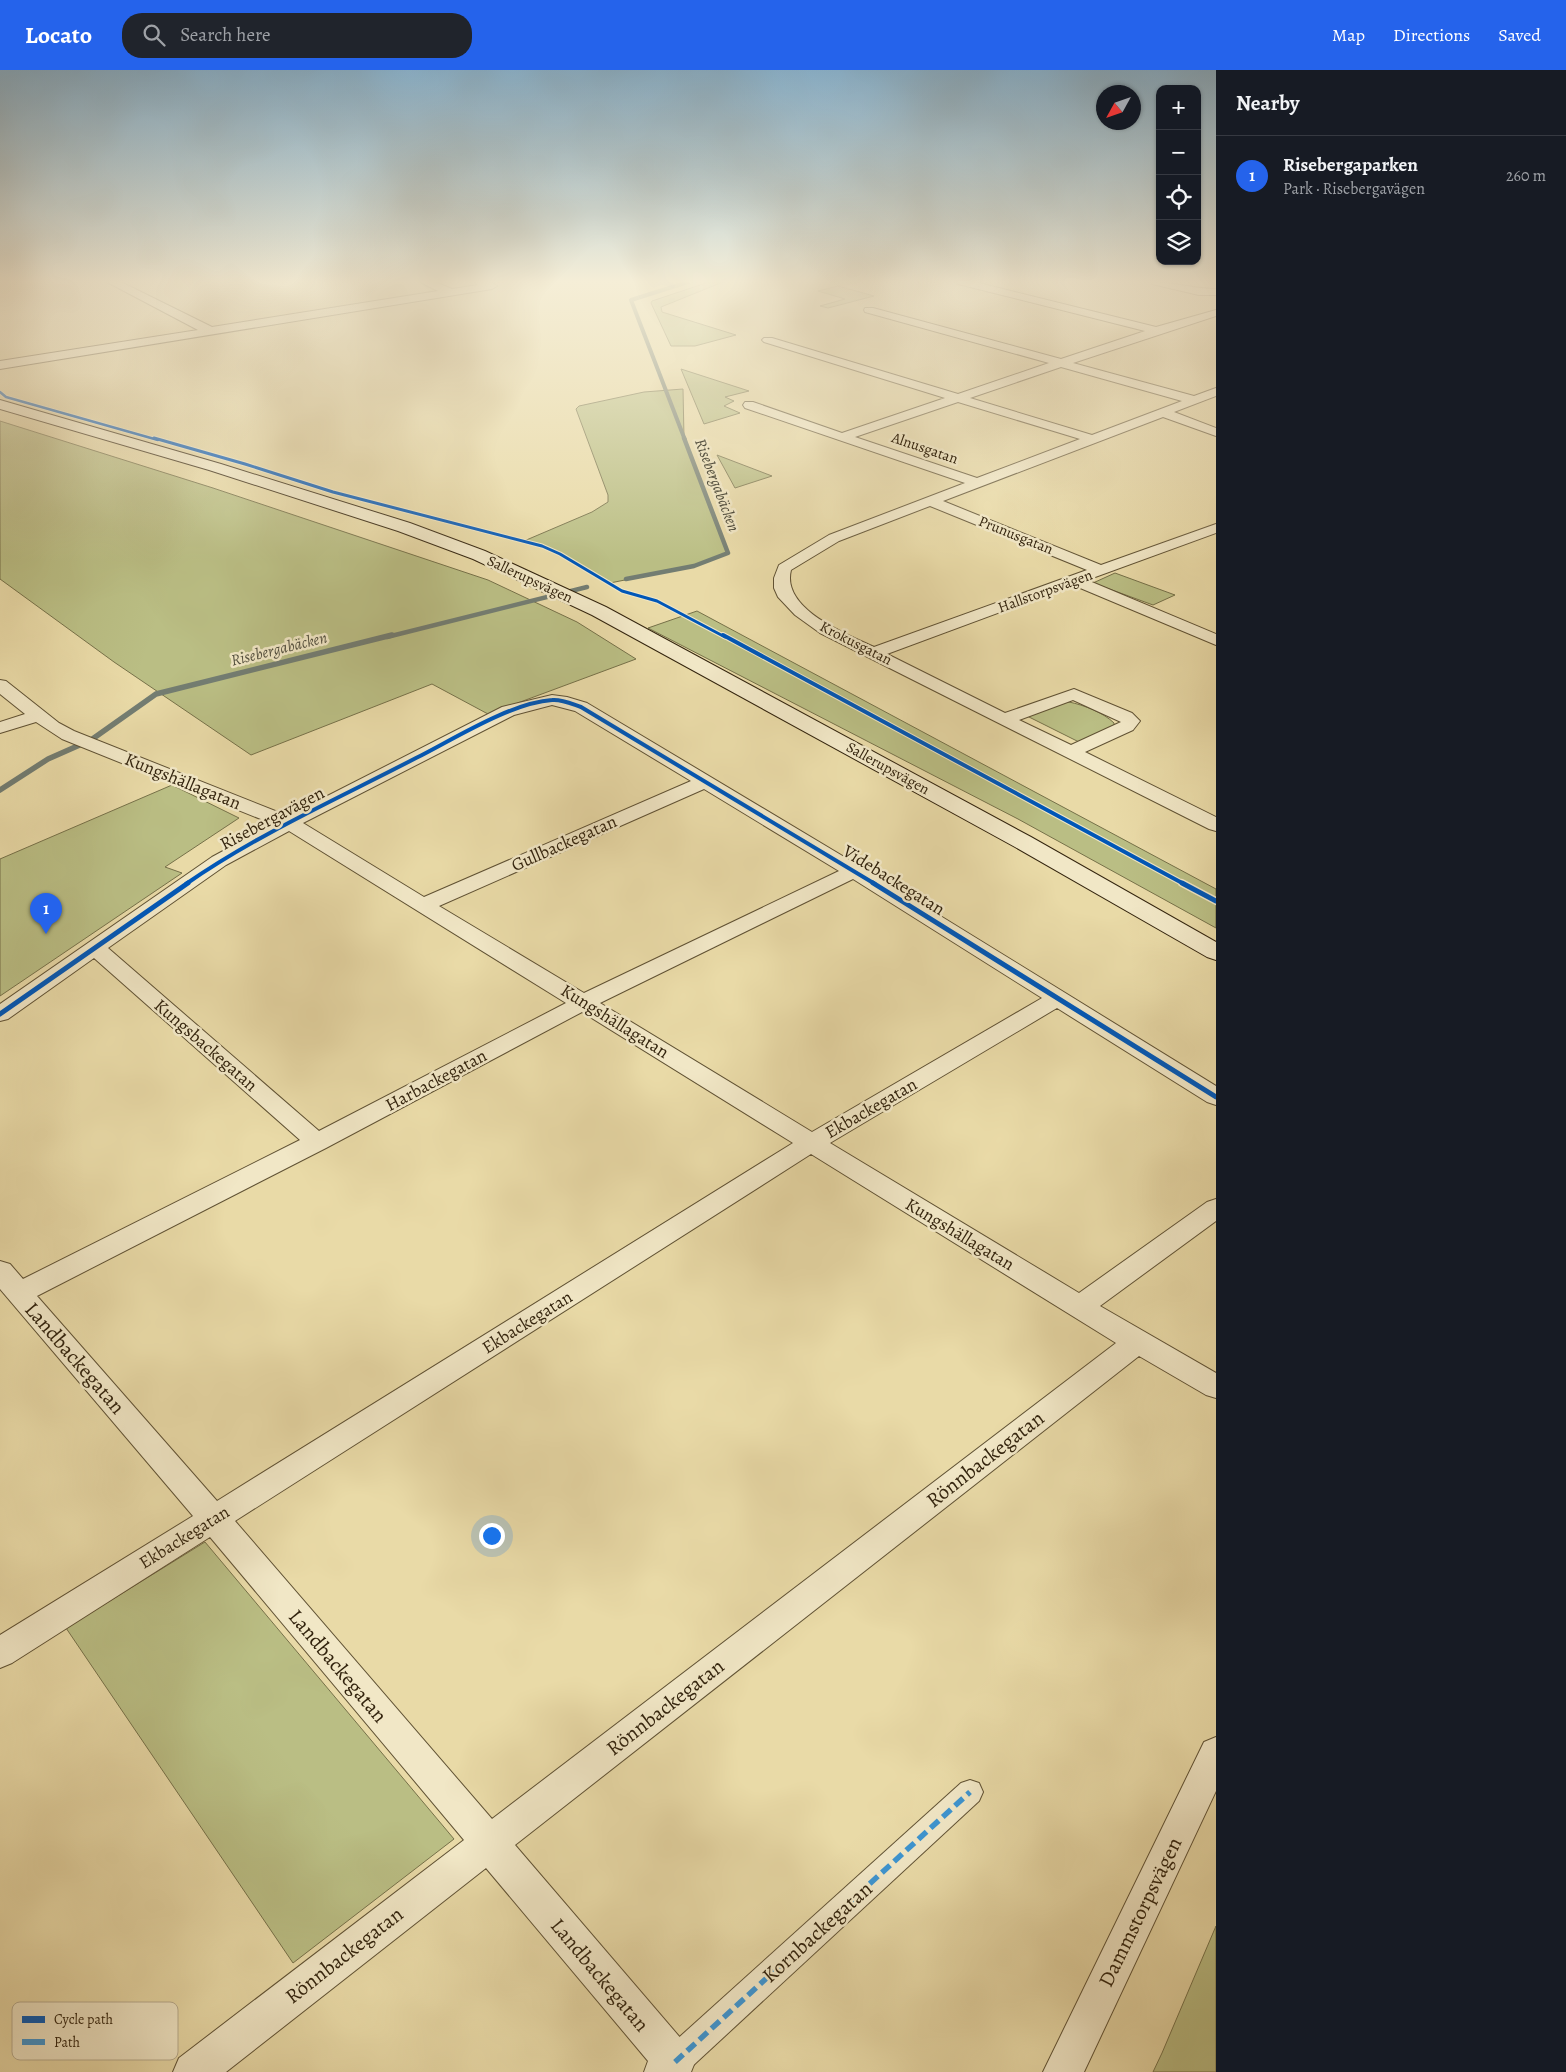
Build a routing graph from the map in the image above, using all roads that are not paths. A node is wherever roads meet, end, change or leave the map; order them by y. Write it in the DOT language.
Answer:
graph roads {
  1 [pos="883,375"];
  2 [pos="1026,375"];
  3 [pos="1106,375"];
  4 [pos="1216,392"];
  5 [pos="960,399"];
  6 [pos="1194,400"];
  7 [pos="0,404"];
  8 [pos="749,406"];
  9 [pos="1162,412"];
  10 [pos="1216,432"];
  11 [pos="842,437"];
  12 [pos="1092,439"];
  13 [pos="977,483"];
  14 [pos="930,501"];
  15 [pos="1216,528"];
  16 [pos="1101,570"];
  17 [pos="1076,580"];
  18 [pos="1216,640"];
  19 [pos="874,653"];
  20 [pos="0,685"];
  21 [pos="552,700"];
  22 [pos="39,715"];
  23 [pos="1004,719"];
  24 [pos="0,728"];
  25 [pos="1071,752"];
  26 [pos="705,782"];
  27 [pos="289,823"];
  28 [pos="1216,825"];
  29 [pos="1023,842"];
  30 [pos="854,871"];
  31 [pos="423,904"];
  32 [pos="1216,941"];
  33 [pos="96,948"];
  34 [pos="1216,952"];
  35 [pos="1058,998"];
  36 [pos="584,1002"];
  37 [pos="0,1014"];
  38 [pos="1216,1097"];
  39 [pos="317,1142"];
  40 [pos="811,1143"];
  41 [pos="1216,1208"];
  42 [pos="10,1282"];
  43 [pos="1080,1307"];
  44 [pos="1137,1342"];
  45 [pos="1216,1387"];
  46 [pos="214,1519"];
  47 [pos="0,1653"];
  48 [pos="1216,1753"];
  49 [pos="970,1792"];
  50 [pos="488,1843"];
  51 [pos="670,2067"];
  52 [pos="193,2072"];
  53 [pos="1063,2072"];
  1 -- 5 [label="street"];
  2 -- 5 [label="street"];
  3 -- 6 [label="street"];
  4 -- 6 [label="street, Krokusgatan"];
  5 -- 11 [label="street"];
  5 -- 12 [label="street"];
  6 -- 9 [label="street, Krokusgatan"];
  7 -- 29 [label="main road, Sallerupsvägen"];
  8 -- 11 [label="street, Alnusgatan"];
  9 -- 10 [label="street"];
  9 -- 12 [label="street, Krokusgatan"];
  11 -- 13 [label="street, Alnusgatan"];
  12 -- 13 [label="street, Krokusgatan"];
  13 -- 14 [label="street, Krokusgatan"];
  14 -- 16 [label="street, Prunusgatan"];
  14 -- 19 [label="street, Krokusgatan"];
  15 -- 16 [label="street, Hallstorpsvägen"];
  16 -- 17 [label="street, Hallstorpsvägen"];
  17 -- 18 [label="street"];
  17 -- 19 [label="street, Hallstorpsvägen"];
  19 -- 23 [label="street, Krokusgatan"];
  20 -- 22 [label="street, Kungshällagatan"];
  21 -- 26 [label="street, Videbackegatan"];
  21 -- 27 [label="street, Risebergavägen"];
  22 -- 24 [label="street"];
  22 -- 27 [label="street, Kungshällagatan"];
  23 -- 25 [label="street, Krokusgatan"];
  23 -- 25 [label="street"];
  25 -- 28 [label="street, Krokusgatan"];
  26 -- 30 [label="street, Videbackegatan"];
  26 -- 31 [label="street, Gullbackegatan"];
  27 -- 31 [label="street, Kungshällagatan"];
  27 -- 33 [label="street, Risebergavägen"];
  29 -- 32 [label="main road, Sallerupsvägen"];
  29 -- 34 [label="main road, Sallerupsvägen"];
  30 -- 35 [label="street, Videbackegatan"];
  30 -- 36 [label="street, Harbackegatan"];
  31 -- 36 [label="street, Kungshällagatan"];
  33 -- 37 [label="street, Risebergavägen"];
  33 -- 39 [label="street, Kungsbackegatan"];
  35 -- 38 [label="street, Videbackegatan"];
  35 -- 40 [label="street, Ekbackegatan"];
  36 -- 39 [label="street, Harbackegatan"];
  36 -- 40 [label="street, Kungshällagatan"];
  39 -- 42 [label="street, Harbackegatan"];
  40 -- 43 [label="street, Kungshällagatan"];
  40 -- 46 [label="street, Ekbackegatan"];
  41 -- 43 [label="street"];
  42 -- 46 [label="street, Landbackegatan"];
  43 -- 44 [label="street, Kungshällagatan"];
  44 -- 45 [label="street, Kungshällagatan"];
  44 -- 50 [label="street, Rönnbackegatan"];
  46 -- 47 [label="street, Ekbackegatan"];
  46 -- 50 [label="street, Landbackegatan"];
  48 -- 53 [label="street, Dammstorpsvägen"];
  49 -- 51 [label="street, Kornbackegatan"];
  50 -- 51 [label="street, Landbackegatan"];
  50 -- 52 [label="street, Rönnbackegatan"];
}
